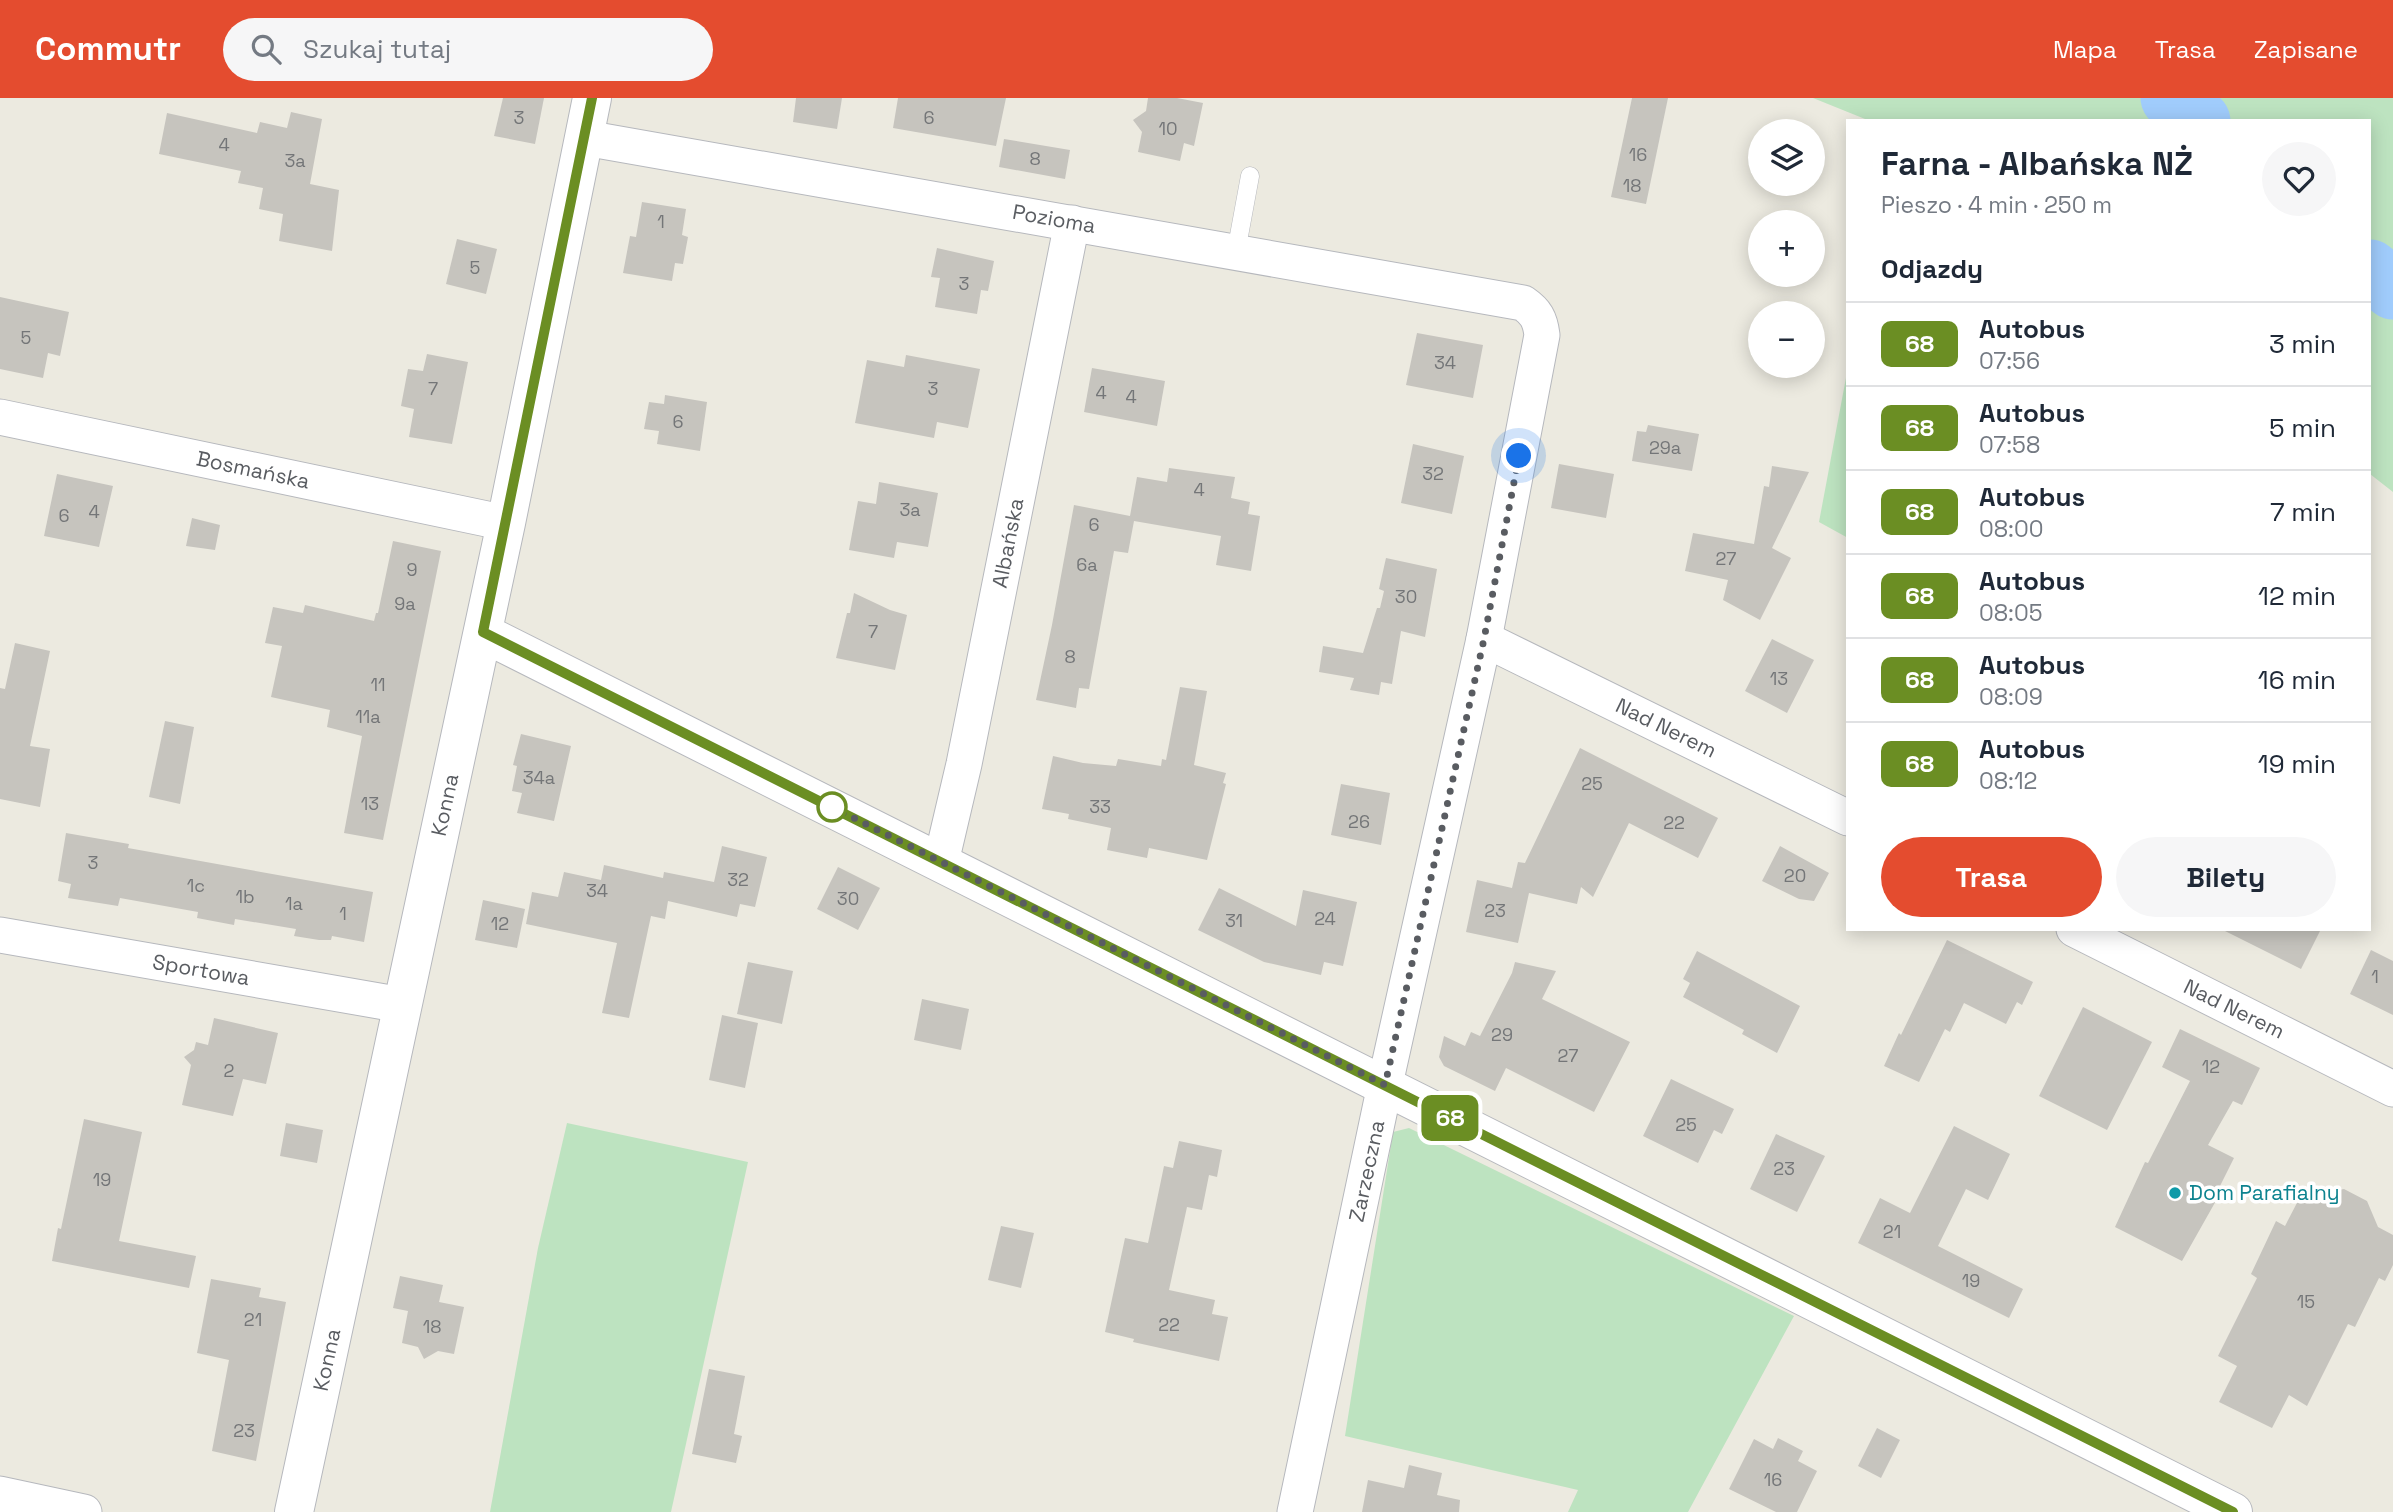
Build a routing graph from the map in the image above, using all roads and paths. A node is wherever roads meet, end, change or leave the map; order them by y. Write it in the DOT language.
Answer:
graph roads {
  1 [pos="592,98"];
  2 [pos="585,138"];
  3 [pos="1251,176"];
  4 [pos="1072,223"];
  5 [pos="1236,251"];
  6 [pos="1523,303"];
  7 [pos="0,417"];
  8 [pos="506,523"];
  9 [pos="483,632"];
  10 [pos="1484,639"];
  11 [pos="1846,817"];
  12 [pos="940,862"];
  13 [pos="2078,931"];
  14 [pos="0,935"];
  15 [pos="402,1006"];
  16 [pos="1385,1085"];
  17 [pos="2393,1089"];
  18 [pos="0,1494"];
  19 [pos="84,1512"];
  20 [pos="295,1512"];
  21 [pos="1295,1512"];
  22 [pos="2233,1512"];
  1 -- 2 [label="street, Konna"];
  2 -- 4 [label="street, Pozioma"];
  2 -- 8 [label="street, Konna"];
  3 -- 5 [label="lane"];
  4 -- 5 [label="street, Pozioma"];
  4 -- 12 [label="street, Albańska"];
  5 -- 6 [label="street, Pozioma"];
  6 -- 10 [label="street, Zarzeczna"];
  7 -- 8 [label="street, Bosmańska"];
  8 -- 9 [label="street, Konna"];
  9 -- 12 [label="street"];
  9 -- 15 [label="street, Konna"];
  10 -- 11 [label="street, Nad Nerem"];
  10 -- 16 [label="street, Zarzeczna"];
  12 -- 16 [label="street"];
  13 -- 17 [label="street, Nad Nerem"];
  14 -- 15 [label="street, Sportowa"];
  15 -- 20 [label="street, Konna"];
  16 -- 21 [label="street, Zarzeczna"];
  16 -- 22 [label="street"];
  18 -- 19 [label="street"];
}
